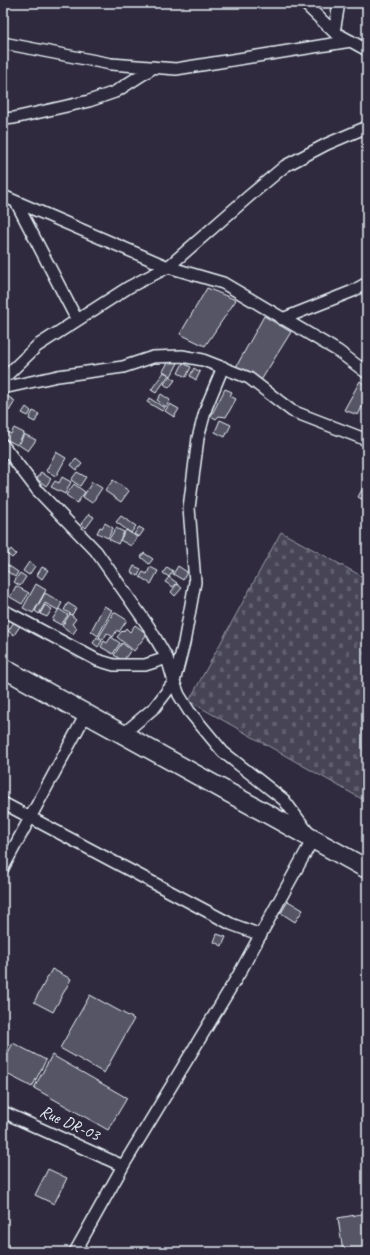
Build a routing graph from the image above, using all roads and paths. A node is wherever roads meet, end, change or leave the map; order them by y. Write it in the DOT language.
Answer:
graph roads {
  1 [pos="304,3"];
  2 [pos="339,3"];
  3 [pos="334,32"];
  4 [pos="351,41"];
  5 [pos="3,43"];
  6 [pos="367,50"];
  7 [pos="154,68"];
  8 [pos="3,119"];
  9 [pos="367,126"];
  10 [pos="3,196"];
  11 [pos="16,202"];
  12 [pos="168,267"];
  13 [pos="367,283"];
  14 [pos="282,319"];
  15 [pos="77,320"];
  16 [pos="223,367"];
  17 [pos="367,373"];
  18 [pos="3,379"];
  19 [pos="3,388"];
  20 [pos="367,440"];
  21 [pos="3,445"];
  22 [pos="3,610"];
  23 [pos="167,658"];
  24 [pos="3,668"];
  25 [pos="174,682"];
  26 [pos="86,714"];
  27 [pos="123,734"];
  28 [pos="3,803"];
  29 [pos="30,818"];
  30 [pos="313,838"];
  31 [pos="3,868"];
  32 [pos="367,869"];
  33 [pos="261,935"];
  34 [pos="3,1112"];
  35 [pos="123,1166"];
  36 [pos="75,1252"];
  1 -- 3 [label="street"];
  2 -- 3 [label="street"];
  3 -- 4 [label="street"];
  4 -- 6 [label="street"];
  4 -- 7 [label="street"];
  5 -- 7 [label="street"];
  7 -- 8 [label="street"];
  9 -- 12 [label="street"];
  10 -- 11 [label="street"];
  11 -- 12 [label="street"];
  11 -- 15 [label="street"];
  12 -- 14 [label="street"];
  12 -- 15 [label="street"];
  13 -- 14 [label="street"];
  14 -- 17 [label="street"];
  15 -- 18 [label="street"];
  16 -- 19 [label="street"];
  16 -- 20 [label="street"];
  16 -- 25 [label="street"];
  21 -- 23 [label="street"];
  22 -- 23 [label="street"];
  23 -- 25 [label="street"];
  24 -- 26 [label="highway"];
  25 -- 27 [label="street"];
  25 -- 30 [label="street"];
  26 -- 27 [label="highway"];
  26 -- 29 [label="street"];
  27 -- 30 [label="highway"];
  28 -- 29 [label="street"];
  29 -- 31 [label="street"];
  29 -- 33 [label="street"];
  30 -- 32 [label="highway"];
  30 -- 33 [label="street"];
  33 -- 35 [label="street"];
  34 -- 35 [label="street, Rue DR-03"];
  35 -- 36 [label="street"];
}
